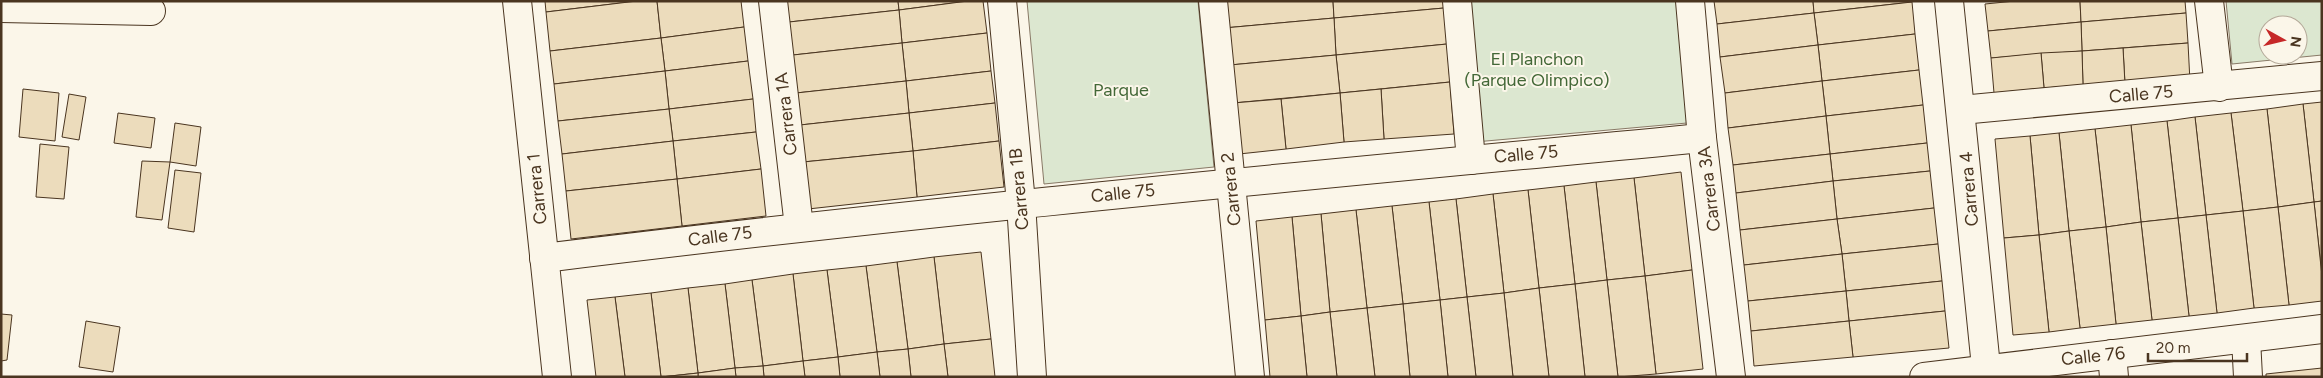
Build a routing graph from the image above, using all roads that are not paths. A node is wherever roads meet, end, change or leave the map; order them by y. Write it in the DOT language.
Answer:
graph roads {
  1 [pos="516,1"];
  2 [pos="773,1"];
  3 [pos="1002,1"];
  4 [pos="1213,1"];
  5 [pos="1457,1"];
  6 [pos="1690,1"];
  7 [pos="1949,1"];
  8 [pos="2210,1"];
  9 [pos="1,8"];
  10 [pos="152,11"];
  11 [pos="2322,76"];
  12 [pos="2219,87"];
  13 [pos="1961,110"];
  14 [pos="1702,138"];
  15 [pos="1471,160"];
  16 [pos="1231,183"];
  17 [pos="1021,203"];
  18 [pos="799,227"];
  19 [pos="544,258"];
  20 [pos="2322,329"];
  21 [pos="2246,339"];
  22 [pos="2113,366"];
  23 [pos="1986,373"];
  24 [pos="557,377"];
  25 [pos="1032,377"];
  26 [pos="1250,377"];
  27 [pos="1731,377"];
  28 [pos="1924,377"];
  29 [pos="2248,377"];
  1 -- 19 [label="street, Carrera 1"];
  2 -- 18 [label="street, Carrera 1A"];
  3 -- 17 [label="street, Carrera 1B"];
  4 -- 16 [label="street, Carrera 2"];
  5 -- 15 [label="street"];
  6 -- 14 [label="street, Carrera 3A"];
  7 -- 13 [label="street, Carrera 4"];
  8 -- 12 [label="street"];
  9 -- 10 [label="street"];
  11 -- 12 [label="street, Calle 75"];
  12 -- 13 [label="street, Calle 75"];
  13 -- 23 [label="street, Carrera 4"];
  14 -- 15 [label="street, Calle 75"];
  14 -- 27 [label="street, Carrera 3A"];
  15 -- 16 [label="street, Calle 75"];
  16 -- 17 [label="street, Calle 75"];
  16 -- 26 [label="street, Carrera 2"];
  17 -- 18 [label="street, Calle 75"];
  17 -- 25 [label="street, Carrera 1B"];
  18 -- 19 [label="street, Calle 75"];
  19 -- 24 [label="street, Carrera 1"];
  20 -- 21 [label="street, Calle 76"];
  21 -- 22 [label="street, Calle 76"];
  21 -- 29 [label="street"];
  22 -- 23 [label="street, Calle 76"];
  23 -- 28 [label="street, Calle 76"];
}
